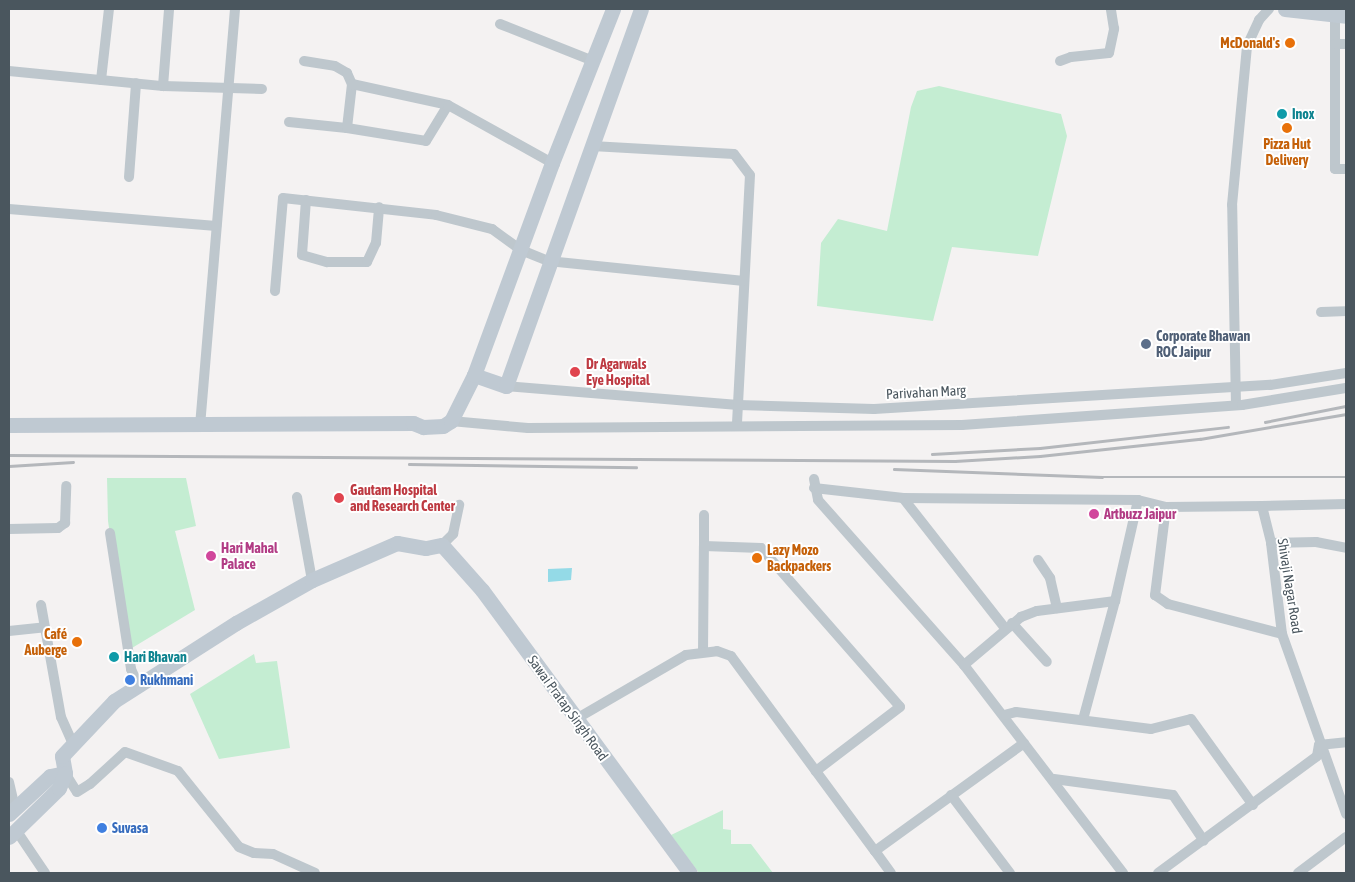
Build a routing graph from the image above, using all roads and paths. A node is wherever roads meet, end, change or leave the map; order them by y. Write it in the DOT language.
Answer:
graph roads {
  1 [pos="109,9"];
  2 [pos="169,9"];
  3 [pos="235,9"];
  4 [pos="613,9"];
  5 [pos="641,9"];
  6 [pos="1111,9"];
  7 [pos="1269,9"];
  8 [pos="1285,9"];
  9 [pos="1341,17"];
  10 [pos="500,24"];
  11 [pos="1335,44"];
  12 [pos="1346,44"];
  13 [pos="591,60"];
  14 [pos="304,61"];
  15 [pos="1060,61"];
  16 [pos="9,71"];
  17 [pos="101,80"];
  18 [pos="136,83"];
  19 [pos="352,84"];
  20 [pos="163,86"];
  21 [pos="227,86"];
  22 [pos="262,89"];
  23 [pos="448,104"];
  24 [pos="289,122"];
  25 [pos="347,128"];
  26 [pos="592,146"];
  27 [pos="552,163"];
  28 [pos="1346,168"];
  29 [pos="129,177"];
  30 [pos="306,200"];
  31 [pos="379,207"];
  32 [pos="9,209"];
  33 [pos="216,226"];
  34 [pos="521,250"];
  35 [pos="548,262"];
  36 [pos="744,281"];
  37 [pos="275,291"];
  38 [pos="1346,311"];
  39 [pos="1321,312"];
  40 [pos="1346,373"];
  41 [pos="474,375"];
  42 [pos="506,386"];
  43 [pos="1236,387"];
  44 [pos="1346,388"];
  45 [pos="738,404"];
  46 [pos="1236,406"];
  47 [pos="451,421"];
  48 [pos="9,425"];
  49 [pos="200,426"];
  50 [pos="737,426"];
  51 [pos="66,486"];
  52 [pos="297,497"];
  53 [pos="903,498"];
  54 [pos="1138,500"];
  55 [pos="459,504"];
  56 [pos="1346,504"];
  57 [pos="1166,506"];
  58 [pos="1262,506"];
  59 [pos="704,515"];
  60 [pos="9,529"];
  61 [pos="110,533"];
  62 [pos="1271,543"];
  63 [pos="442,545"];
  64 [pos="704,546"];
  65 [pos="1346,548"];
  66 [pos="1038,560"];
  67 [pos="312,580"];
  68 [pos="1115,601"];
  69 [pos="41,605"];
  70 [pos="1057,608"];
  71 [pos="1009,625"];
  72 [pos="45,627"];
  73 [pos="9,631"];
  74 [pos="1282,634"];
  75 [pos="703,652"];
  76 [pos="1047,662"];
  77 [pos="964,665"];
  78 [pos="138,685"];
  79 [pos="1004,715"];
  80 [pos="576,719"];
  81 [pos="1083,720"];
  82 [pos="1346,742"];
  83 [pos="1024,743"];
  84 [pos="73,744"];
  85 [pos="1320,745"];
  86 [pos="816,770"];
  87 [pos="65,773"];
  88 [pos="1054,779"];
  89 [pos="9,782"];
  90 [pos="951,795"];
  91 [pos="1253,806"];
  92 [pos="12,811"];
  93 [pos="1346,814"];
  94 [pos="12,833"];
  95 [pos="1346,837"];
  96 [pos="1204,841"];
  97 [pos="875,851"];
  98 [pos="45,873"];
  99 [pos="315,873"];
  100 [pos="690,873"];
  101 [pos="891,873"];
  102 [pos="1010,873"];
  103 [pos="1123,873"];
  104 [pos="1158,873"];
  105 [pos="1298,873"];
  1 -- 17 [label="street"];
  2 -- 20 [label="street"];
  3 -- 21 [label="street"];
  4 -- 13 [label="street"];
  5 -- 26 [label="street"];
  6 -- 15 [label="street"];
  7 -- 43 [label="street"];
  8 -- 9 [label="street"];
  9 -- 11 [label="street"];
  10 -- 13 [label="street"];
  11 -- 12 [label="street"];
  11 -- 28 [label="street"];
  13 -- 27 [label="street"];
  14 -- 19 [label="street"];
  16 -- 17 [label="street"];
  17 -- 18 [label="street"];
  18 -- 20 [label="street"];
  18 -- 29 [label="street"];
  19 -- 23 [label="street"];
  19 -- 25 [label="street"];
  20 -- 21 [label="street"];
  21 -- 22 [label="street"];
  21 -- 33 [label="street"];
  23 -- 25 [label="street"];
  23 -- 27 [label="street"];
  24 -- 25 [label="street"];
  26 -- 35 [label="street"];
  26 -- 36 [label="street"];
  27 -- 34 [label="street"];
  30 -- 31 [label="street"];
  30 -- 31 [label="street"];
  30 -- 37 [label="street"];
  31 -- 34 [label="street"];
  32 -- 33 [label="street"];
  33 -- 49 [label="street"];
  34 -- 35 [label="street"];
  34 -- 41 [label="street"];
  35 -- 36 [label="street"];
  35 -- 42 [label="street"];
  36 -- 45 [label="street"];
  38 -- 39 [label="street"];
  40 -- 43 [label="street, Parivahan Marg"];
  41 -- 42 [label="street"];
  41 -- 47 [label="street"];
  42 -- 45 [label="street, Parivahan Marg"];
  43 -- 45 [label="street, Parivahan Marg"];
  43 -- 46 [label="street"];
  44 -- 46 [label="street"];
  45 -- 50 [label="street"];
  46 -- 50 [label="street"];
  47 -- 49 [label="street"];
  47 -- 50 [label="street"];
  48 -- 49 [label="street"];
  51 -- 60 [label="street"];
  52 -- 67 [label="street"];
  53 -- 54 [label="street"];
  53 -- 71 [label="street"];
  53 -- 77 [label="street"];
  54 -- 57 [label="street"];
  54 -- 68 [label="street"];
  55 -- 63 [label="street"];
  56 -- 58 [label="street"];
  57 -- 58 [label="street"];
  57 -- 74 [label="street"];
  58 -- 62 [label="street, Shivaji Nagar Road"];
  59 -- 64 [label="street"];
  61 -- 78 [label="street"];
  62 -- 65 [label="street"];
  62 -- 74 [label="street, Shivaji Nagar Road"];
  63 -- 67 [label="street"];
  63 -- 80 [label="street, Sawai Pratap Singh Road"];
  64 -- 75 [label="street"];
  64 -- 86 [label="street"];
  66 -- 70 [label="street"];
  67 -- 78 [label="street"];
  68 -- 70 [label="street"];
  68 -- 81 [label="street"];
  69 -- 72 [label="street"];
  70 -- 71 [label="street"];
  71 -- 76 [label="street"];
  71 -- 77 [label="street"];
  72 -- 73 [label="street"];
  72 -- 84 [label="street"];
  74 -- 85 [label="street, Shivaji Nagar Road"];
  75 -- 80 [label="street"];
  75 -- 86 [label="street"];
  77 -- 79 [label="street"];
  78 -- 84 [label="street"];
  79 -- 81 [label="street"];
  79 -- 83 [label="street"];
  80 -- 100 [label="street, Sawai Pratap Singh Road"];
  81 -- 91 [label="street"];
  82 -- 85 [label="street"];
  83 -- 88 [label="street"];
  83 -- 90 [label="street"];
  84 -- 87 [label="street"];
  85 -- 91 [label="street"];
  85 -- 93 [label="street, Shivaji Nagar Road"];
  86 -- 97 [label="street"];
  87 -- 92 [label="street"];
  87 -- 94 [label="street"];
  87 -- 99 [label="street"];
  88 -- 96 [label="street"];
  88 -- 103 [label="street"];
  89 -- 92 [label="street"];
  90 -- 97 [label="street"];
  90 -- 102 [label="street"];
  91 -- 96 [label="street"];
  94 -- 98 [label="street"];
  95 -- 105 [label="street"];
  96 -- 104 [label="street"];
  97 -- 101 [label="street"];
}
